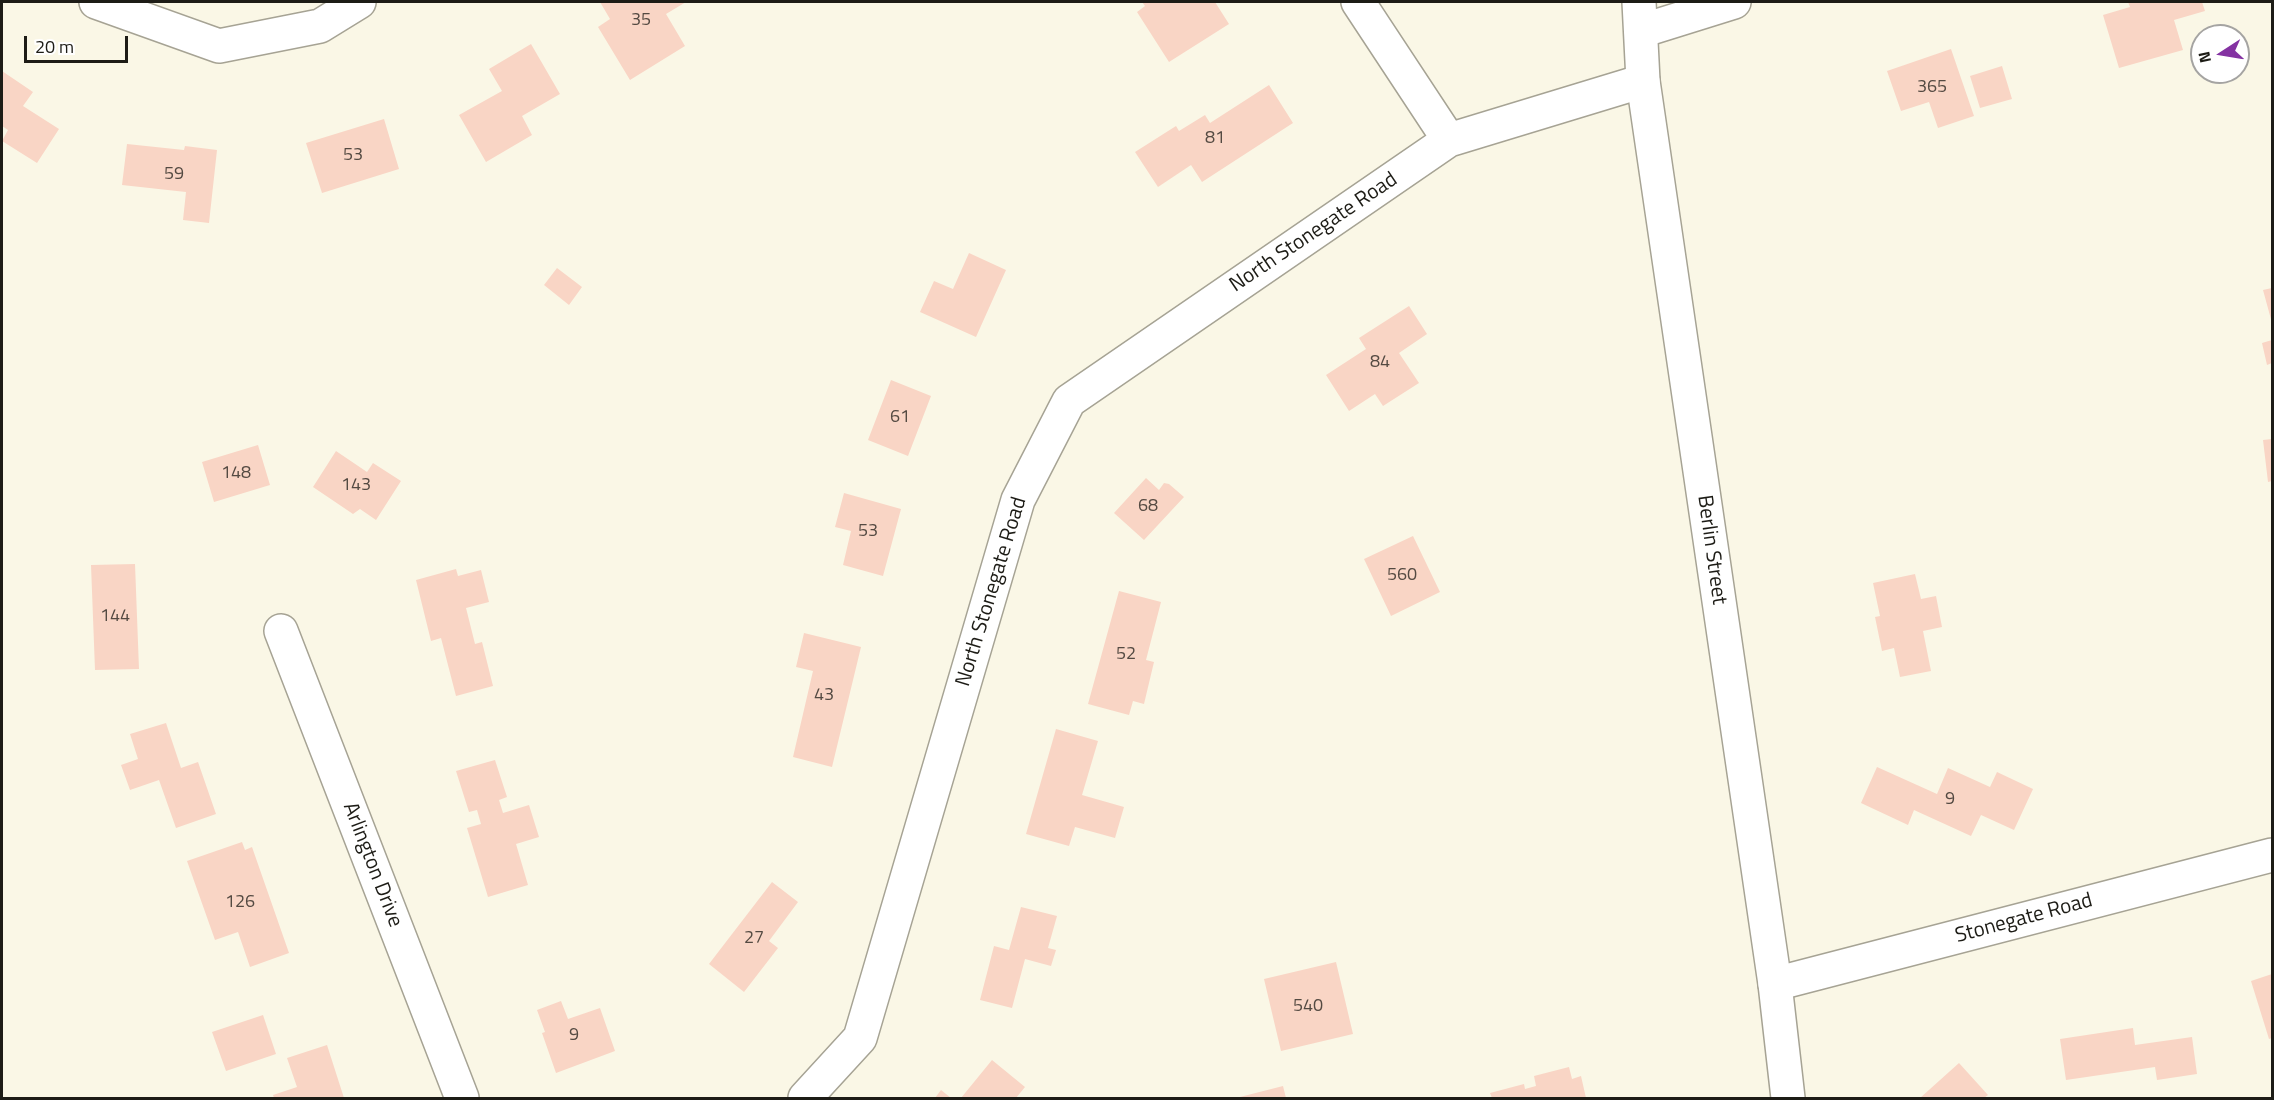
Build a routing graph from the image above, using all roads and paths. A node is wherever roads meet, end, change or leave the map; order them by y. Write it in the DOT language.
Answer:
graph roads {
  1 [pos="96,2"];
  2 [pos="359,2"];
  3 [pos="1358,2"];
  4 [pos="1734,2"];
  5 [pos="1640,16"];
  6 [pos="1643,81"];
  7 [pos="1449,140"];
  8 [pos="281,631"];
  9 [pos="2272,855"];
  10 [pos="1775,984"];
  11 [pos="462,1098"];
  12 [pos="805,1098"];
  13 [pos="1788,1098"];
  1 -- 2 [label="street"];
  3 -- 7 [label="street"];
  4 -- 5 [label="street"];
  5 -- 6 [label="street, Berlin Street"];
  6 -- 7 [label="street, North Stonegate Road"];
  6 -- 10 [label="street, Berlin Street"];
  7 -- 12 [label="street, North Stonegate Road"];
  8 -- 11 [label="street, Arlington Drive"];
  9 -- 10 [label="street, Stonegate Road"];
  10 -- 13 [label="street, Berlin Street"];
}
